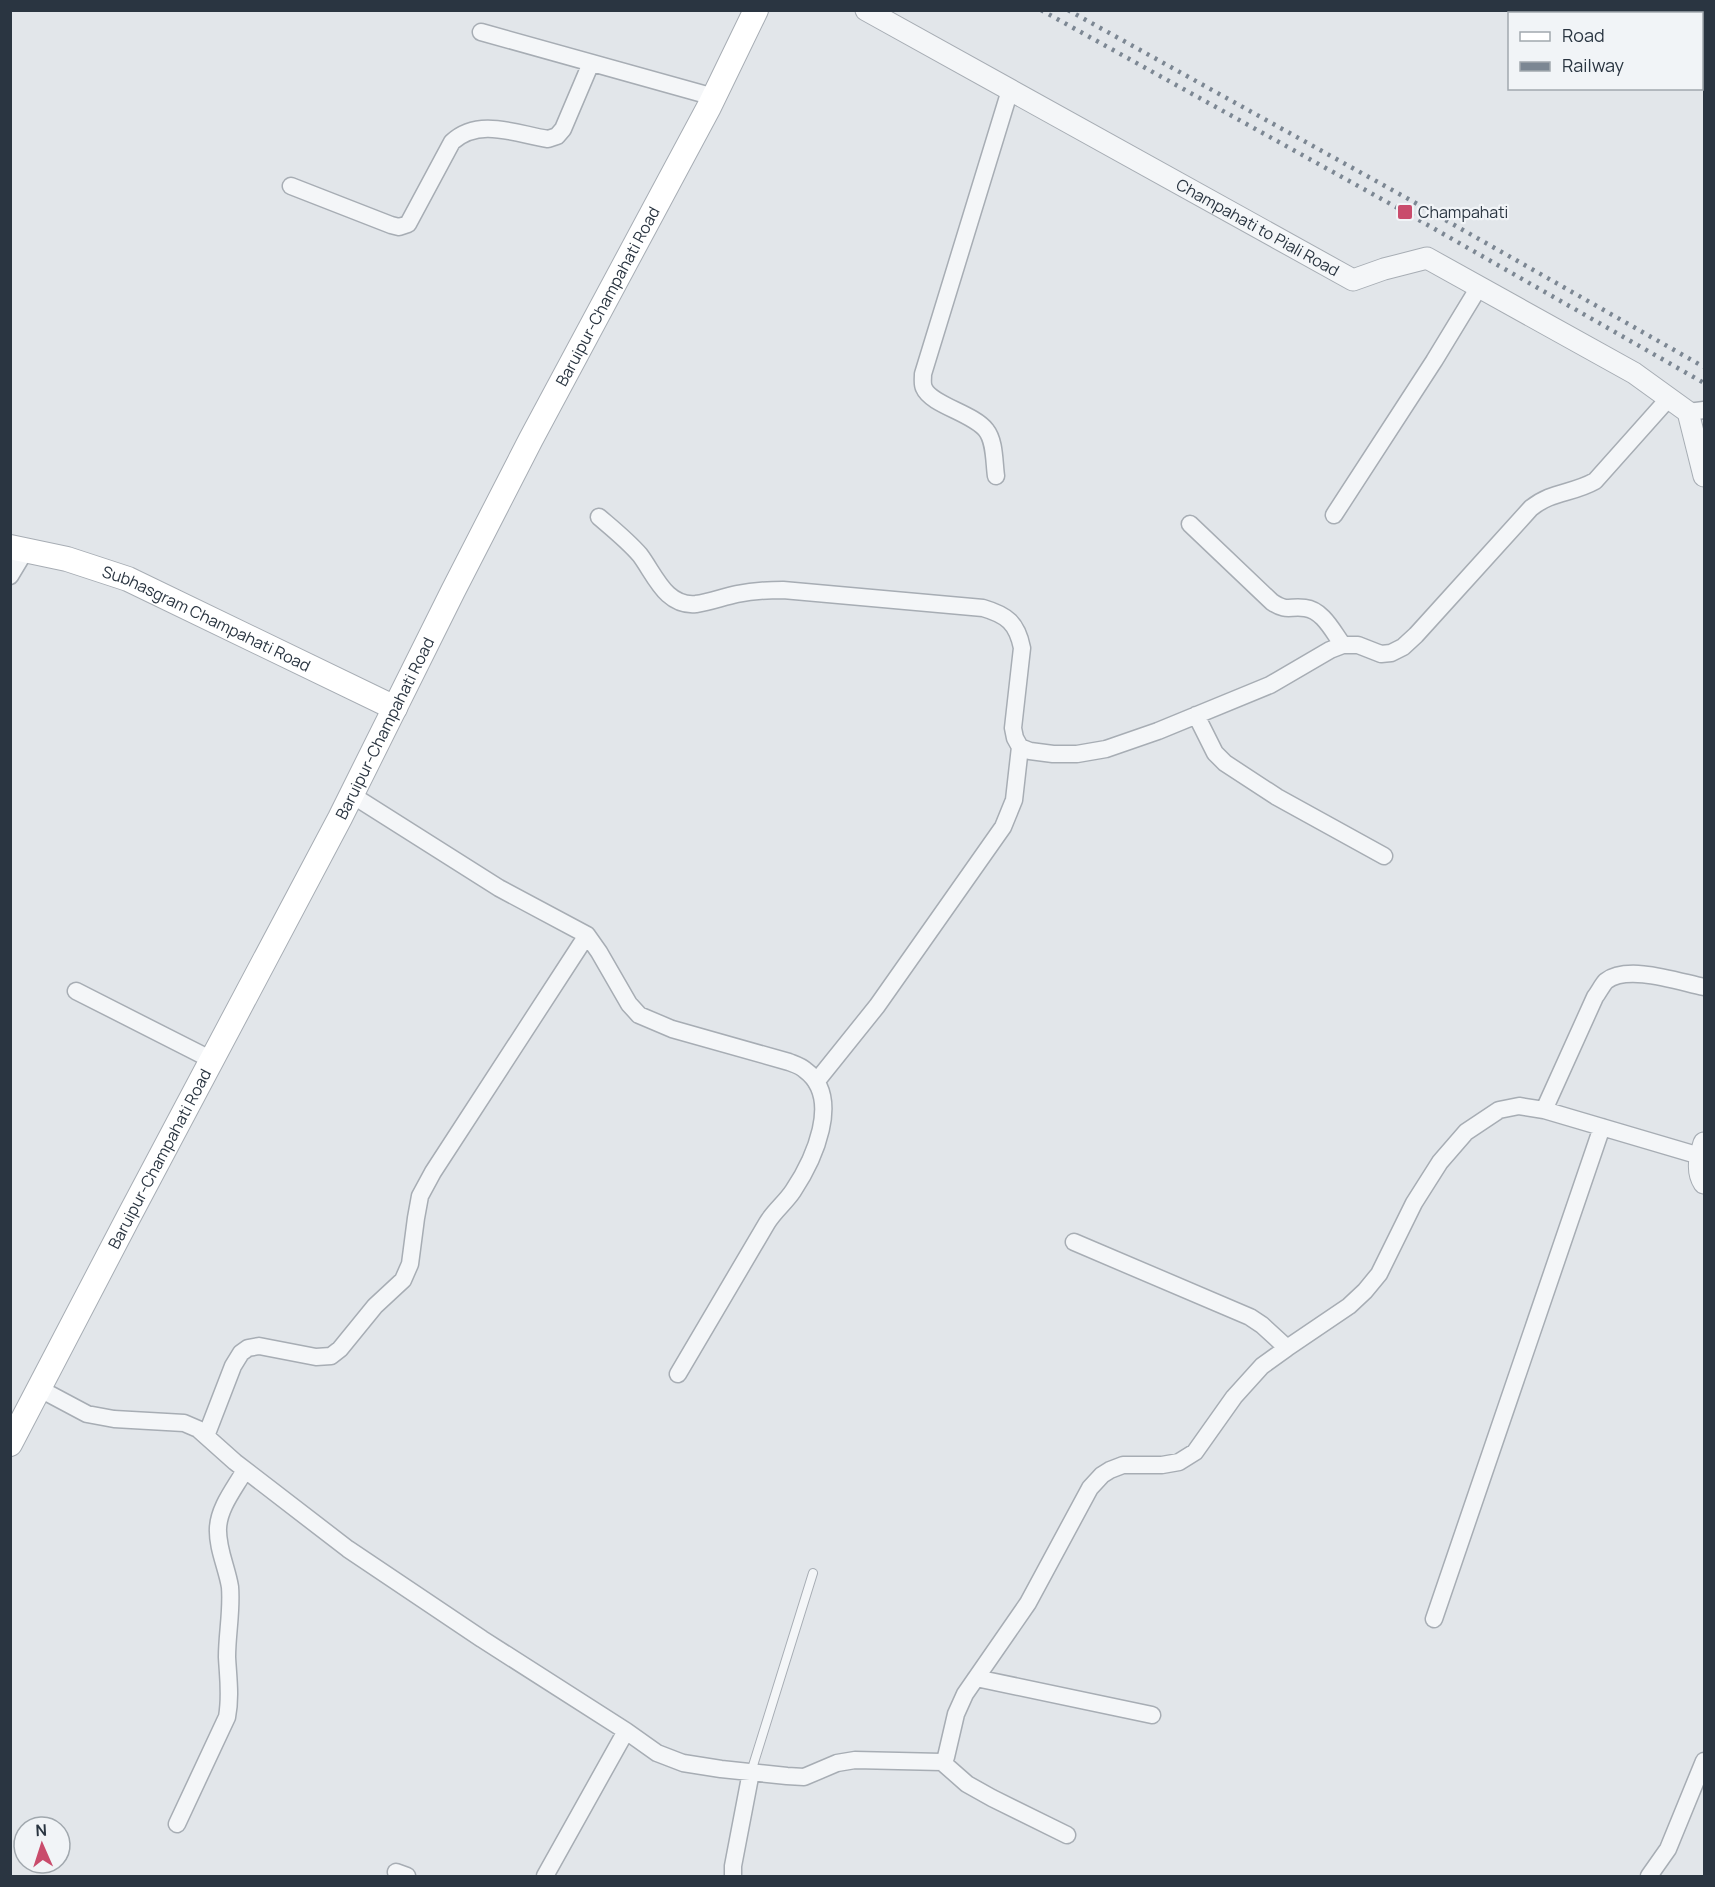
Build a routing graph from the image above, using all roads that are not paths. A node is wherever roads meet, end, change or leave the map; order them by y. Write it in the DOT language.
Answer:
graph roads {
  1 [pos="756,10"];
  2 [pos="866,10"];
  3 [pos="481,32"];
  4 [pos="591,63"];
  5 [pos="1010,90"];
  6 [pos="714,97"];
  7 [pos="291,186"];
  8 [pos="1479,286"];
  9 [pos="1669,398"];
  10 [pos="1696,411"];
  11 [pos="996,476"];
  12 [pos="1704,476"];
  13 [pos="1334,515"];
  14 [pos="600,517"];
  15 [pos="1190,525"];
  16 [pos="18,549"];
  17 [pos="10,576"];
  18 [pos="1343,645"];
  19 [pos="395,708"];
  20 [pos="1196,716"];
  21 [pos="1020,747"];
  22 [pos="352,795"];
  23 [pos="1384,856"];
  24 [pos="587,934"];
  25 [pos="1704,987"];
  26 [pos="76,991"];
  27 [pos="212,1060"];
  28 [pos="816,1082"];
  29 [pos="1544,1110"];
  30 [pos="1602,1127"];
  31 [pos="1702,1149"];
  32 [pos="1704,1183"];
  33 [pos="1074,1242"];
  34 [pos="1287,1348"];
  35 [pos="678,1374"];
  36 [pos="40,1389"];
  37 [pos="206,1436"];
  38 [pos="10,1444"];
  39 [pos="245,1470"];
  40 [pos="813,1573"];
  41 [pos="1434,1619"];
  42 [pos="976,1678"];
  43 [pos="1152,1715"];
  44 [pos="626,1731"];
  45 [pos="1704,1761"];
  46 [pos="942,1762"];
  47 [pos="751,1772"];
  48 [pos="177,1824"];
  49 [pos="1067,1835"];
  50 [pos="545,1876"];
  51 [pos="733,1876"];
  52 [pos="1650,1876"];
  1 -- 6 [label="main road, Baruipur-Champahati Road"];
  2 -- 5 [label="street, Champahati to Piali Road"];
  3 -- 4 [label="street"];
  4 -- 6 [label="street"];
  4 -- 7 [label="street"];
  5 -- 8 [label="street, Champahati to Piali Road"];
  5 -- 11 [label="street"];
  6 -- 19 [label="main road, Baruipur-Champahati Road"];
  8 -- 9 [label="street, Champahati to Piali Road"];
  8 -- 13 [label="street"];
  9 -- 10 [label="street, Champahati to Piali Road"];
  9 -- 18 [label="street"];
  10 -- 12 [label="street, Champahati to Piali Road"];
  14 -- 21 [label="street"];
  15 -- 18 [label="street"];
  16 -- 17 [label="street"];
  16 -- 19 [label="main road, Subhasgram Champahati Road"];
  18 -- 20 [label="street"];
  19 -- 22 [label="main road, Baruipur-Champahati Road"];
  20 -- 21 [label="street"];
  20 -- 23 [label="street"];
  21 -- 28 [label="street"];
  22 -- 24 [label="street"];
  22 -- 27 [label="main road, Baruipur-Champahati Road"];
  24 -- 28 [label="street"];
  24 -- 37 [label="street"];
  25 -- 29 [label="street"];
  26 -- 27 [label="street"];
  27 -- 36 [label="main road, Baruipur-Champahati Road"];
  28 -- 35 [label="street"];
  29 -- 30 [label="street"];
  29 -- 34 [label="street"];
  30 -- 31 [label="street"];
  30 -- 41 [label="street"];
  31 -- 32 [label="street"];
  33 -- 34 [label="street"];
  34 -- 42 [label="street"];
  36 -- 37 [label="street"];
  36 -- 38 [label="main road, Baruipur-Champahati Road"];
  37 -- 39 [label="street"];
  39 -- 44 [label="street"];
  39 -- 48 [label="street"];
  40 -- 47 [label="lane"];
  42 -- 43 [label="street"];
  42 -- 46 [label="street"];
  44 -- 47 [label="street"];
  44 -- 50 [label="street"];
  45 -- 52 [label="street"];
  46 -- 47 [label="street"];
  46 -- 49 [label="street"];
  47 -- 51 [label="street"];
}
